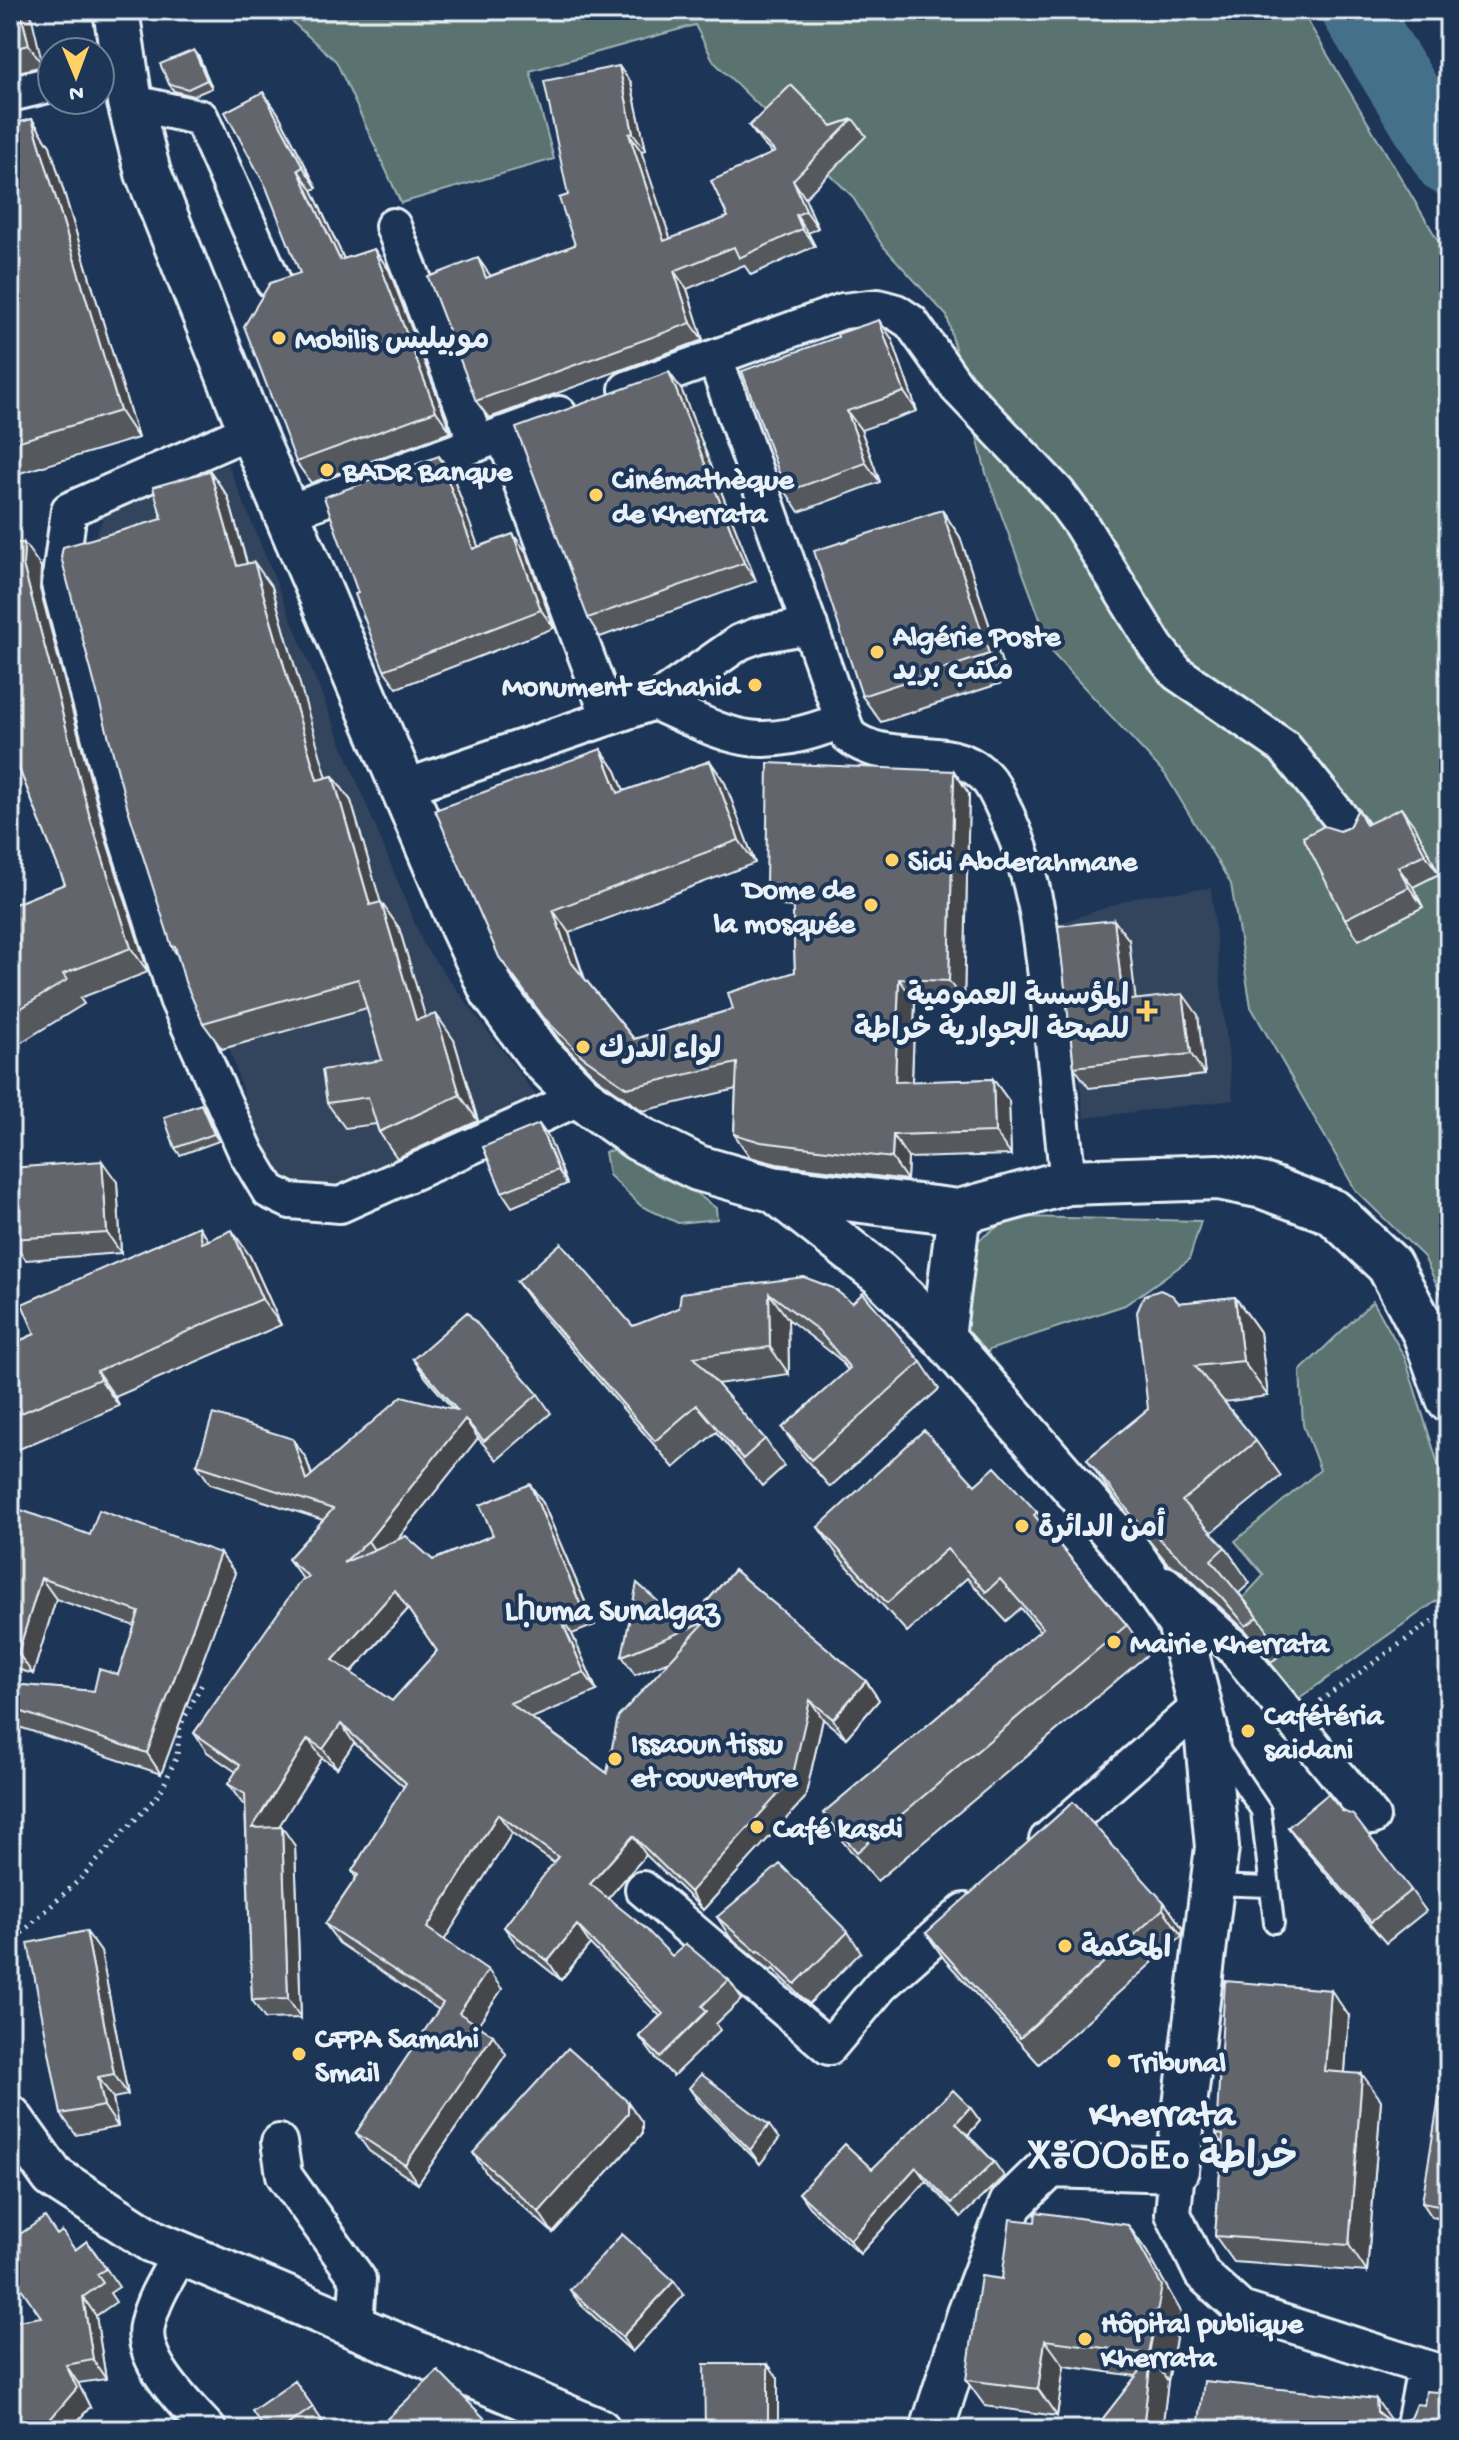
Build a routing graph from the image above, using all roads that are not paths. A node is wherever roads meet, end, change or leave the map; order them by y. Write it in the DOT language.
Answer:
graph roads {
  1 [pos="116,10"];
  2 [pos="118,80"];
  3 [pos="36,88"];
  4 [pos="10,94"];
  5 [pos="393,226"];
  6 [pos="273,281"];
  7 [pos="715,358"];
  8 [pos="251,430"];
  9 [pos="490,439"];
  10 [pos="289,512"];
  11 [pos="810,626"];
  12 [pos="654,702"];
  13 [pos="609,717"];
  14 [pos="841,721"];
  15 [pos="403,788"];
  16 [pos="1352,832"];
  17 [pos="581,1097"];
  18 [pos="1068,1182"];
  19 [pos="772,1189"];
  20 [pos="959,1212"];
  21 [pos="943,1337"];
  22 [pos="1449,1399"];
  23 [pos="1129,1551"];
  24 [pos="1203,1718"];
  25 [pos="1372,1817"];
  26 [pos="1023,1861"];
  27 [pos="1211,1885"];
  28 [pos="1269,1887"];
  29 [pos="643,1889"];
  30 [pos="987,1892"];
  31 [pos="1274,1923"];
  32 [pos="10,2117"];
  33 [pos="279,2142"];
  34 [pos="1177,2170"];
  35 [pos="181,2253"];
  36 [pos="355,2327"];
  37 [pos="10,2364"];
  38 [pos="1437,2371"];
  39 [pos="10,2376"];
  40 [pos="209,2430"];
  41 [pos="599,2430"];
  42 [pos="932,2430"];
  43 [pos="1413,2430"];
  1 -- 2 [label="main road"];
  2 -- 6 [label="street"];
  2 -- 8 [label="main road"];
  3 -- 4 [label="street"];
  5 -- 9 [label="street"];
  7 -- 9 [label="street"];
  7 -- 11 [label="street"];
  7 -- 16 [label="street"];
  8 -- 10 [label="main road"];
  8 -- 17 [label="street"];
  9 -- 10 [label="street"];
  9 -- 13 [label="street"];
  10 -- 15 [label="main road"];
  11 -- 12 [label="street"];
  11 -- 14 [label="street"];
  12 -- 13 [label="street"];
  12 -- 14 [label="street"];
  13 -- 15 [label="street"];
  14 -- 18 [label="street"];
  15 -- 17 [label="main road"];
  17 -- 19 [label="main road"];
  18 -- 20 [label="main road"];
  18 -- 22 [label="main road"];
  19 -- 20 [label="main road"];
  19 -- 21 [label="street"];
  20 -- 21 [label="street"];
  21 -- 23 [label="street"];
  23 -- 24 [label="street"];
  23 -- 25 [label="street"];
  24 -- 26 [label="street"];
  24 -- 27 [label="street"];
  24 -- 28 [label="lane"];
  27 -- 28 [label="lane"];
  27 -- 34 [label="street"];
  28 -- 31 [label="lane"];
  29 -- 30 [label="street"];
  32 -- 35 [label="street"];
  33 -- 36 [label="street"];
  34 -- 38 [label="street"];
  34 -- 42 [label="street"];
  35 -- 36 [label="street"];
  35 -- 40 [label="street"];
  36 -- 41 [label="street"];
  37 -- 39 [label="street"];
  38 -- 43 [label="street"];
}
